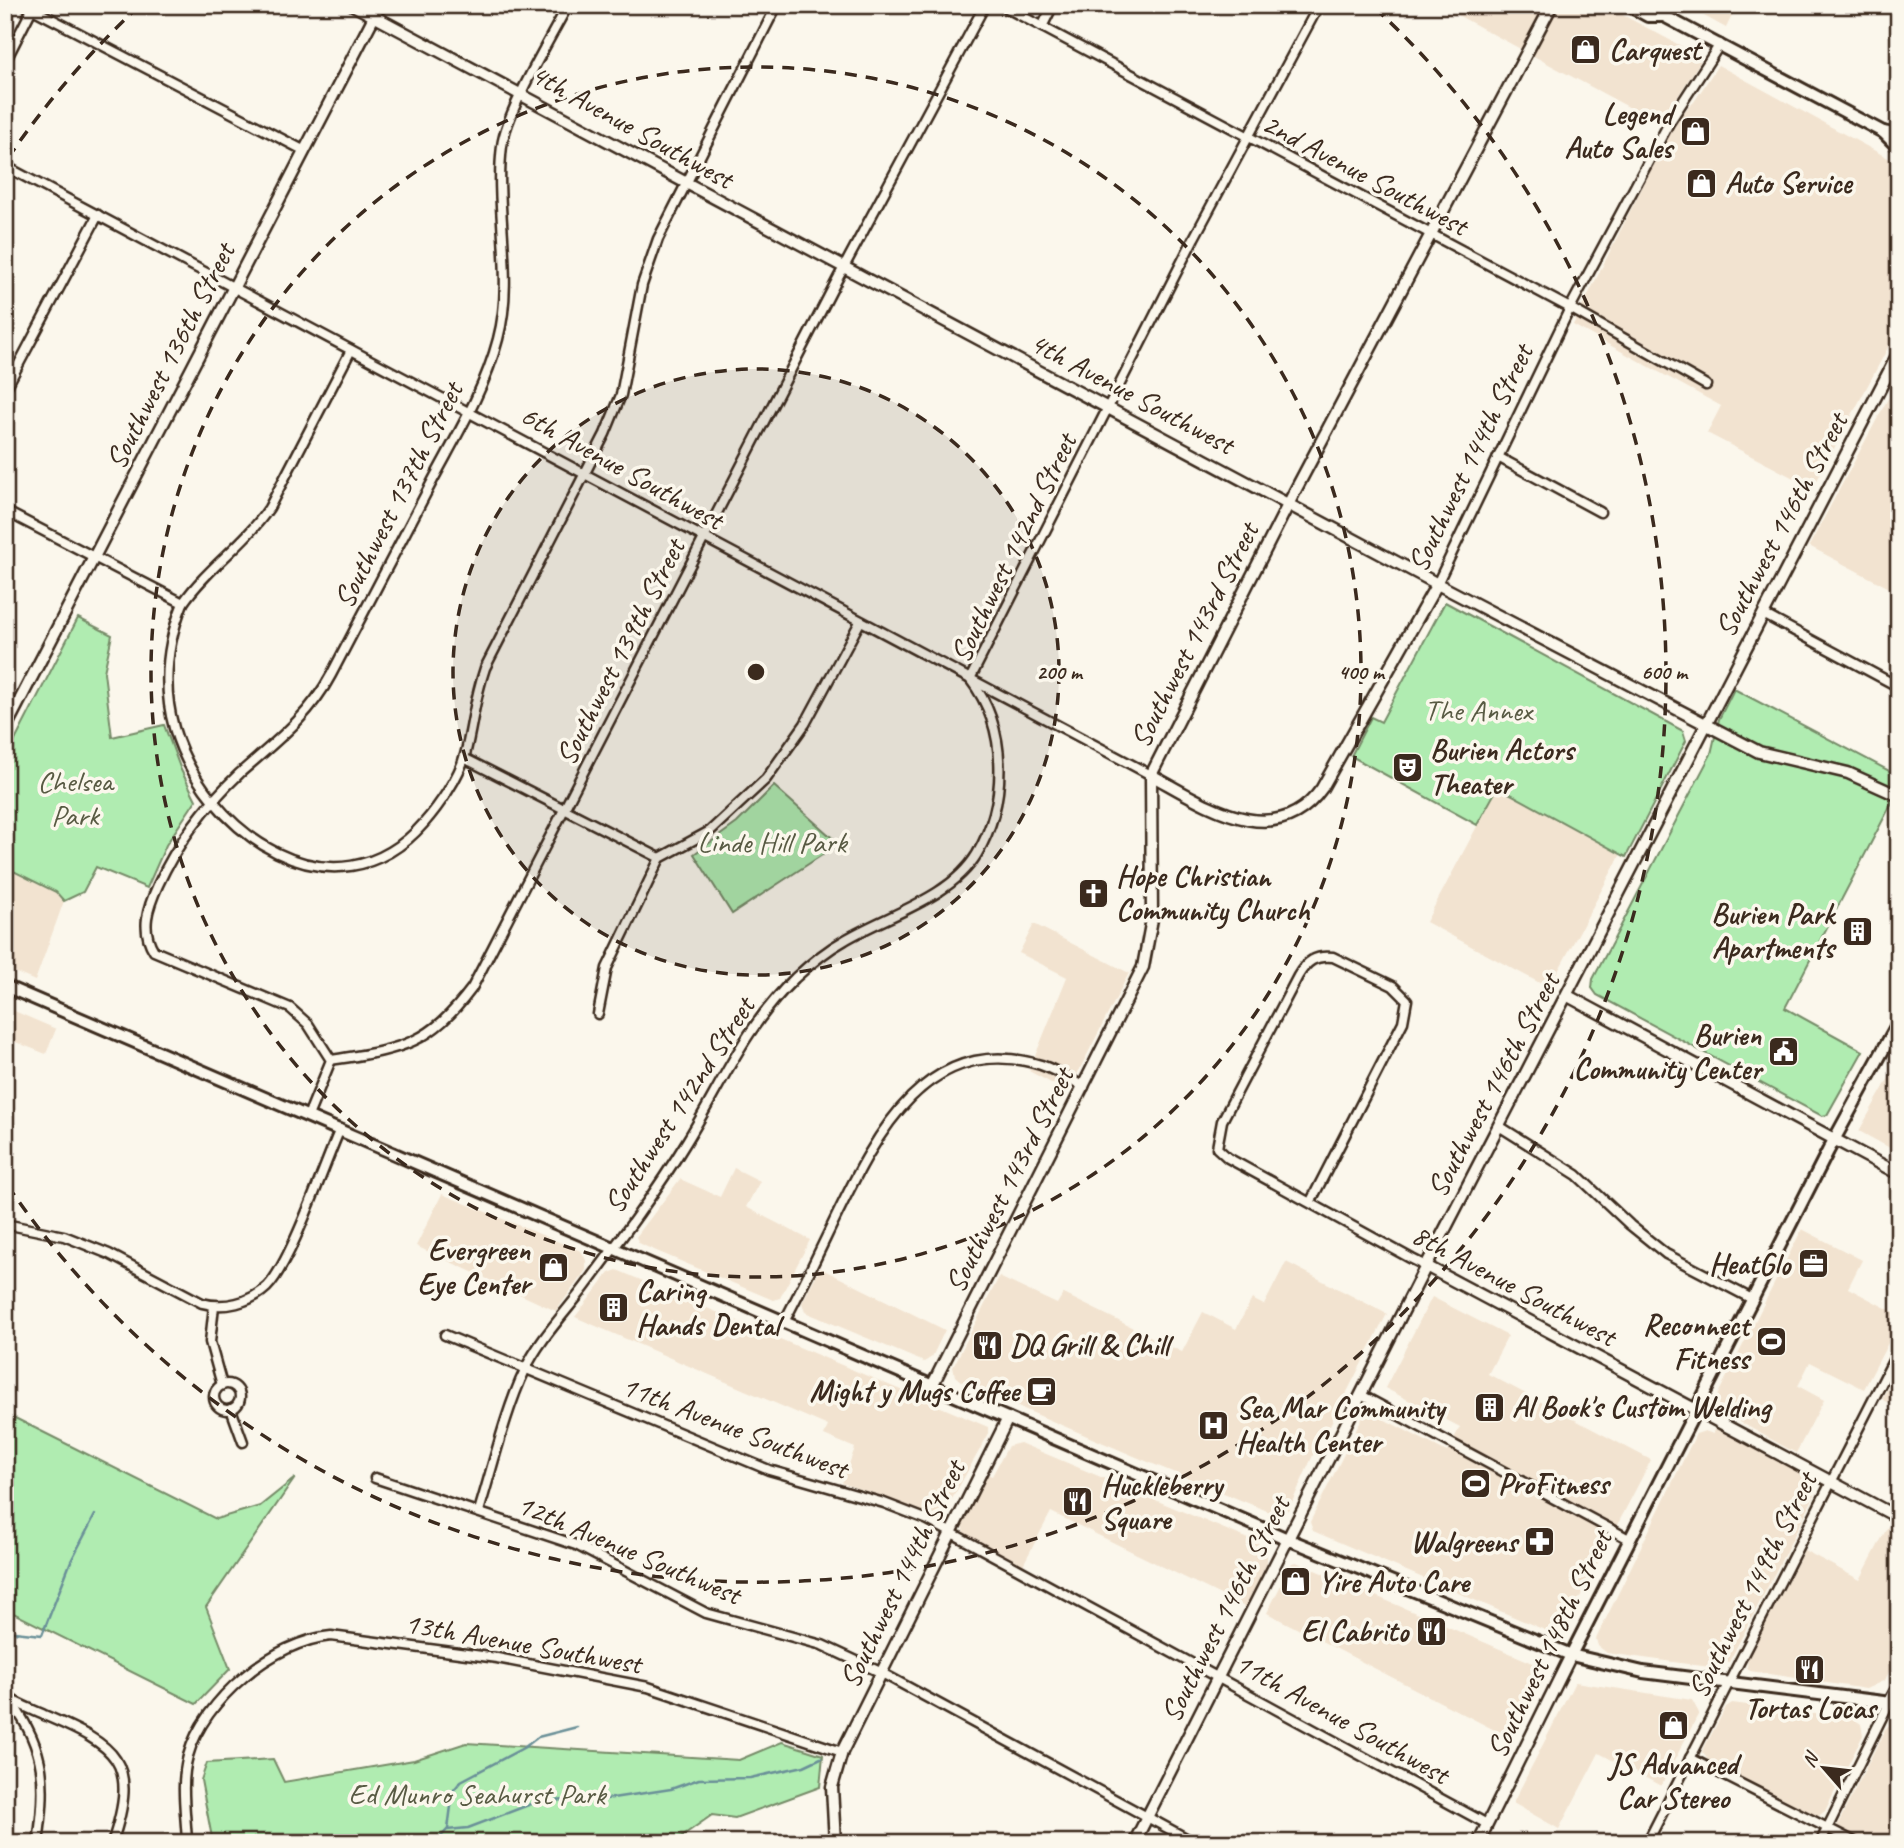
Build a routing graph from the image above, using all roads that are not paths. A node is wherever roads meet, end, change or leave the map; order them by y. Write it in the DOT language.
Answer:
graph roads {
  1 [pos="353,5"];
  2 [pos="380,5"];
  3 [pos="568,5"];
  4 [pos="777,5"];
  5 [pos="985,5"];
  6 [pos="1001,5"];
  7 [pos="1054,5"];
  8 [pos="1319,5"];
  9 [pos="1552,5"];
  10 [pos="1628,5"];
  11 [pos="1656,5"];
  12 [pos="31,7"];
  13 [pos="1664,16"];
  14 [pos="374,17"];
  15 [pos="1042,27"];
  16 [pos="1720,44"];
  17 [pos="5,62"];
  18 [pos="522,94"];
  19 [pos="1883,132"];
  20 [pos="1899,135"];
  21 [pos="1249,139"];
  22 [pos="1899,148"];
  23 [pos="305,151"];
  24 [pos="5,166"];
  25 [pos="686,185"];
  26 [pos="98,215"];
  27 [pos="1430,234"];
  28 [pos="843,268"];
  29 [pos="232,288"];
  30 [pos="1570,308"];
  31 [pos="351,350"];
  32 [pos="1899,352"];
  33 [pos="1706,385"];
  34 [pos="5,390"];
  35 [pos="1107,408"];
  36 [pos="469,411"];
  37 [pos="1498,457"];
  38 [pos="586,476"];
  39 [pos="1289,503"];
  40 [pos="5,511"];
  41 [pos="1600,512"];
  42 [pos="702,539"];
  43 [pos="93,557"];
  44 [pos="1437,584"];
  45 [pos="183,603"];
  46 [pos="1763,614"];
  47 [pos="860,622"];
  48 [pos="970,679"];
  49 [pos="1899,687"];
  50 [pos="1705,724"];
  51 [pos="5,729"];
  52 [pos="464,758"];
  53 [pos="1151,775"];
  54 [pos="1899,796"];
  55 [pos="213,800"];
  56 [pos="566,809"];
  57 [pos="1216,810"];
  58 [pos="660,858"];
  59 [pos="5,986"];
  60 [pos="1568,996"];
  61 [pos="598,1014"];
  62 [pos="1899,1021"];
  63 [pos="331,1060"];
  64 [pos="1084,1087"];
  65 [pos="308,1116"];
  66 [pos="1499,1126"];
  67 [pos="340,1129"];
  68 [pos="1835,1139"];
  69 [pos="1899,1174"];
  70 [pos="1310,1203"];
  71 [pos="5,1224"];
  72 [pos="614,1249"];
  73 [pos="1426,1266"];
  74 [pos="1752,1299"];
  75 [pos="214,1306"];
  76 [pos="783,1322"];
  77 [pos="445,1335"];
  78 [pos="1899,1349"];
  79 [pos="525,1369"];
  80 [pos="222,1385"];
  81 [pos="932,1386"];
  82 [pos="1361,1395"];
  83 [pos="232,1409"];
  84 [pos="1696,1409"];
  85 [pos="1008,1418"];
  86 [pos="243,1441"];
  87 [pos="375,1478"];
  88 [pos="1831,1482"];
  89 [pos="479,1511"];
  90 [pos="1899,1518"];
  91 [pos="950,1532"];
  92 [pos="1629,1539"];
  93 [pos="1290,1540"];
  94 [pos="1571,1655"];
  95 [pos="880,1672"];
  96 [pos="1220,1676"];
  97 [pos="1727,1682"];
  98 [pos="1899,1685"];
  99 [pos="8,1698"];
  100 [pos="1894,1704"];
  101 [pos="842,1752"];
  102 [pos="1690,1758"];
  103 [pos="1146,1816"];
  104 [pos="1488,1824"];
  105 [pos="1828,1827"];
  106 [pos="38,1843"];
  107 [pos="112,1843"];
  108 [pos="187,1843"];
  109 [pos="835,1843"];
  110 [pos="1134,1843"];
  111 [pos="1195,1843"];
  112 [pos="1478,1843"];
  113 [pos="1647,1843"];
  114 [pos="1820,1843"];
  115 [pos="1857,1843"];
  1 -- 14 [label="street, 4th Avenue Southwest"];
  2 -- 14 [label="street, Southwest 136th Street"];
  3 -- 18 [label="street, Southwest 137th Street"];
  4 -- 25 [label="street"];
  5 -- 28 [label="street, Southwest 139th Street"];
  6 -- 15 [label="street, 2nd Avenue Southwest"];
  7 -- 15 [label="street"];
  8 -- 21 [label="street, Southwest 142nd Street"];
  9 -- 27 [label="street, Southwest 143rd Street"];
  10 -- 13 [label="main road"];
  11 -- 13 [label="main road"];
  12 -- 17 [label="street"];
  12 -- 23 [label="street"];
  13 -- 16 [label="main road"];
  14 -- 18 [label="street, 4th Avenue Southwest"];
  14 -- 23 [label="street, Southwest 136th Street"];
  15 -- 21 [label="street, 2nd Avenue Southwest"];
  16 -- 19 [label="main road"];
  16 -- 30 [label="street, Southwest 144th Street"];
  18 -- 25 [label="street, 4th Avenue Southwest"];
  18 -- 36 [label="street, Southwest 137th Street"];
  19 -- 20 [label="main road"];
  19 -- 22 [label="main road"];
  21 -- 27 [label="street, 2nd Avenue Southwest"];
  21 -- 35 [label="street, Southwest 142nd Street"];
  23 -- 29 [label="street, Southwest 136th Street"];
  24 -- 26 [label="street, 6th Avenue Southwest"];
  25 -- 28 [label="street, 4th Avenue Southwest"];
  25 -- 38 [label="street"];
  26 -- 29 [label="street, 6th Avenue Southwest"];
  26 -- 34 [label="street"];
  27 -- 30 [label="street, 2nd Avenue Southwest"];
  27 -- 39 [label="street, Southwest 143rd Street"];
  28 -- 35 [label="street, 4th Avenue Southwest"];
  28 -- 42 [label="street, Southwest 139th Street"];
  29 -- 31 [label="street, 6th Avenue Southwest"];
  29 -- 43 [label="street, Southwest 136th Street"];
  30 -- 33 [label="street, 2nd Avenue Southwest"];
  30 -- 37 [label="street, Southwest 144th Street"];
  31 -- 36 [label="street, 6th Avenue Southwest"];
  31 -- 45 [label="street"];
  32 -- 46 [label="street, Southwest 146th Street"];
  35 -- 39 [label="street, 4th Avenue Southwest"];
  35 -- 48 [label="street, Southwest 142nd Street"];
  36 -- 38 [label="street, 6th Avenue Southwest"];
  36 -- 55 [label="street, Southwest 137th Street"];
  37 -- 41 [label="street"];
  37 -- 44 [label="street, Southwest 144th Street"];
  38 -- 42 [label="street, 6th Avenue Southwest"];
  38 -- 52 [label="street"];
  39 -- 44 [label="street, 4th Avenue Southwest"];
  39 -- 53 [label="street, Southwest 143rd Street"];
  40 -- 43 [label="street"];
  42 -- 47 [label="street, 6th Avenue Southwest"];
  42 -- 56 [label="street, Southwest 139th Street"];
  43 -- 45 [label="street"];
  43 -- 51 [label="street, Southwest 136th Street"];
  44 -- 50 [label="street, 4th Avenue Southwest"];
  44 -- 57 [label="street, Southwest 144th Street"];
  45 -- 55 [label="street"];
  46 -- 49 [label="street"];
  46 -- 50 [label="street, Southwest 146th Street"];
  47 -- 48 [label="street, 6th Avenue Southwest"];
  47 -- 58 [label="street"];
  48 -- 53 [label="street, 6th Avenue Southwest"];
  48 -- 72 [label="street, Southwest 142nd Street"];
  50 -- 54 [label="street, 4th Avenue Southwest"];
  50 -- 60 [label="street, Southwest 146th Street"];
  52 -- 55 [label="street"];
  52 -- 56 [label="street"];
  53 -- 57 [label="street, 6th Avenue Southwest"];
  53 -- 64 [label="street, Southwest 143rd Street"];
  55 -- 63 [label="street, Southwest 137th Street"];
  56 -- 58 [label="street"];
  56 -- 63 [label="street, Southwest 139th Street"];
  58 -- 61 [label="street"];
  59 -- 65 [label="main road"];
  60 -- 66 [label="street, Southwest 146th Street"];
  60 -- 68 [label="street"];
  62 -- 68 [label="main road, Southwest 148th Street"];
  63 -- 65 [label="street"];
  64 -- 76 [label="street"];
  64 -- 81 [label="street, Southwest 143rd Street"];
  65 -- 67 [label="main road"];
  66 -- 73 [label="street, Southwest 146th Street"];
  66 -- 74 [label="street"];
  67 -- 72 [label="main road"];
  67 -- 75 [label="street"];
  68 -- 69 [label="street"];
  68 -- 74 [label="main road, Southwest 148th Street"];
  70 -- 70 [label="street, 8th Avenue Southwest"];
  70 -- 73 [label="street, 8th Avenue Southwest"];
  71 -- 75 [label="street"];
  72 -- 76 [label="main road"];
  72 -- 79 [label="street, Southwest 142nd Street"];
  73 -- 82 [label="street, Southwest 146th Street"];
  73 -- 84 [label="street, 8th Avenue Southwest"];
  74 -- 84 [label="main road, Southwest 148th Street"];
  75 -- 80 [label="street"];
  76 -- 81 [label="main road"];
  77 -- 79 [label="street, 11th Avenue Southwest"];
  78 -- 88 [label="street, Southwest 149th Street"];
  79 -- 89 [label="street, Southwest 142nd Street"];
  79 -- 91 [label="street, 11th Avenue Southwest"];
  80 -- 83 [label="street"];
  80 -- 83 [label="street"];
  81 -- 85 [label="main road"];
  82 -- 92 [label="street"];
  82 -- 93 [label="street, Southwest 146th Street"];
  83 -- 86 [label="street"];
  84 -- 88 [label="street, 8th Avenue Southwest"];
  84 -- 92 [label="main road, Southwest 148th Street"];
  85 -- 91 [label="street, Southwest 144th Street"];
  85 -- 93 [label="main road"];
  87 -- 89 [label="street, 12th Avenue Southwest"];
  88 -- 90 [label="street, 8th Avenue Southwest"];
  88 -- 97 [label="street, Southwest 149th Street"];
  89 -- 95 [label="street, 12th Avenue Southwest"];
  91 -- 95 [label="street, Southwest 144th Street"];
  91 -- 96 [label="street, 11th Avenue Southwest"];
  92 -- 94 [label="main road, Southwest 148th Street"];
  93 -- 94 [label="main road"];
  93 -- 96 [label="street, Southwest 146th Street"];
  94 -- 97 [label="main road"];
  94 -- 104 [label="street, Southwest 148th Street"];
  95 -- 101 [label="street, Southwest 144th Street"];
  95 -- 103 [label="street, 12th Avenue Southwest"];
  96 -- 103 [label="street, Southwest 146th Street"];
  96 -- 104 [label="street, 11th Avenue Southwest"];
  97 -- 100 [label="main road"];
  97 -- 102 [label="street, Southwest 149th Street"];
  98 -- 100 [label="street"];
  99 -- 106 [label="street"];
  99 -- 107 [label="street"];
  100 -- 105 [label="street"];
  101 -- 108 [label="street, 13th Avenue Southwest"];
  101 -- 109 [label="street, Southwest 144th Street"];
  102 -- 105 [label="street"];
  102 -- 113 [label="street, Southwest 149th Street"];
  103 -- 110 [label="street, Southwest 146th Street"];
  103 -- 111 [label="street, 12th Avenue Southwest"];
  104 -- 112 [label="street, Southwest 148th Street"];
  105 -- 114 [label="street"];
  105 -- 115 [label="street"];
}
